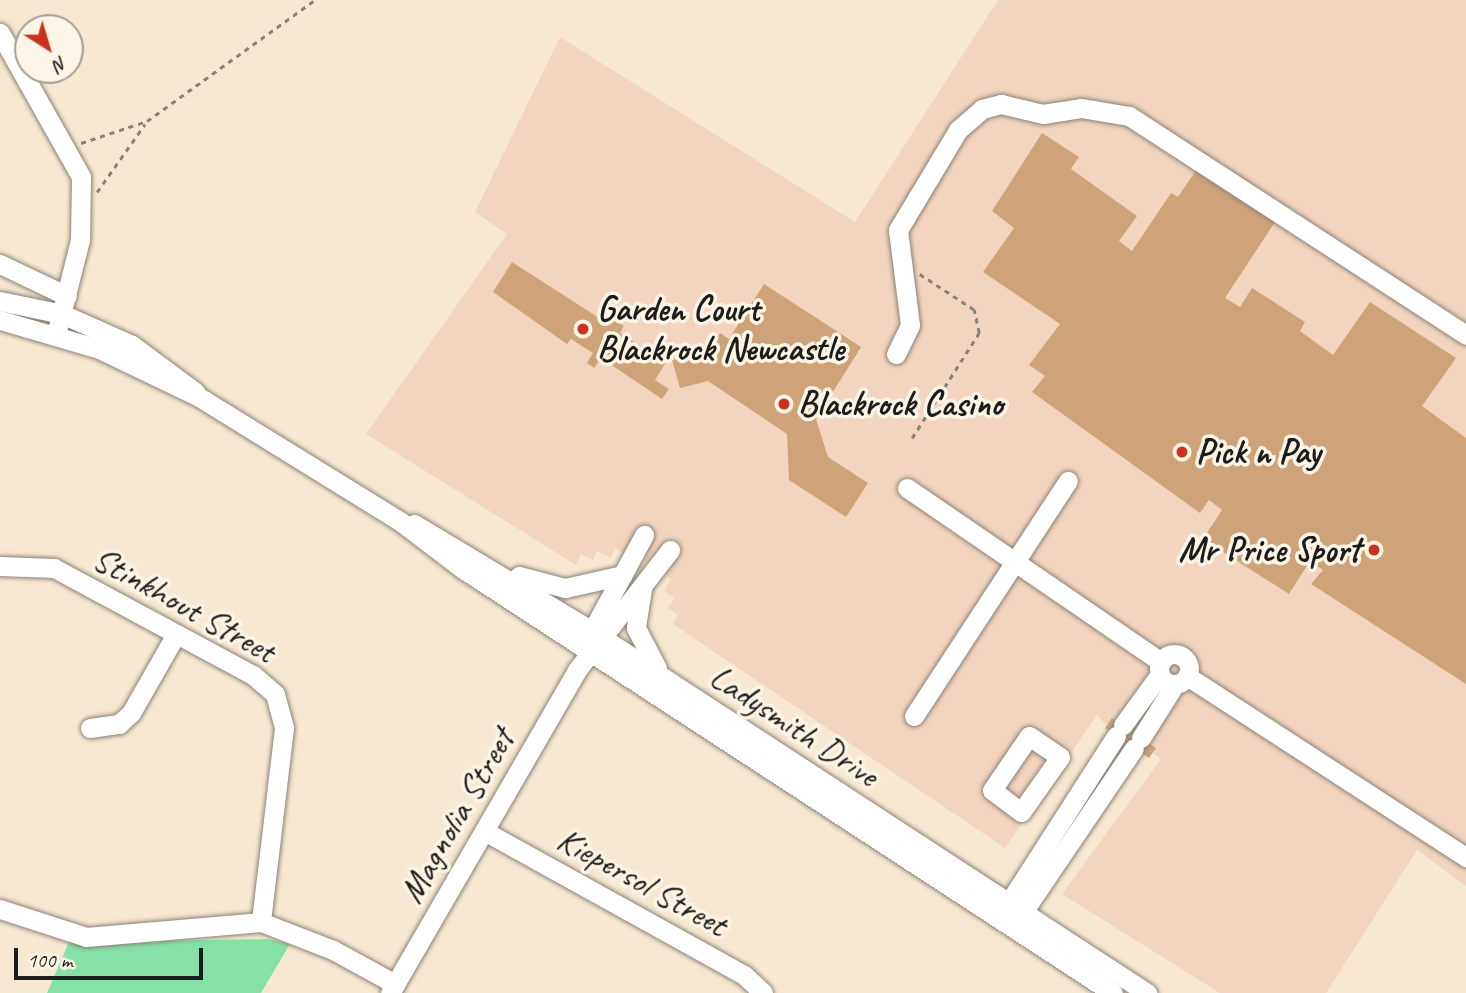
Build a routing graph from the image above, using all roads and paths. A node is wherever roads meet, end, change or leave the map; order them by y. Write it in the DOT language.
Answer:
graph roads {
  1 [pos="315,0"];
  2 [pos="0,33"];
  3 [pos="148,121"];
  4 [pos="68,143"];
  5 [pos="84,214"];
  6 [pos="897,257"];
  7 [pos="0,264"];
  8 [pos="0,301"];
  9 [pos="65,305"];
  10 [pos="0,320"];
  11 [pos="56,335"];
  12 [pos="1466,335"];
  13 [pos="896,354"];
  14 [pos="199,397"];
  15 [pos="912,438"];
  16 [pos="1068,481"];
  17 [pos="907,488"];
  18 [pos="401,522"];
  19 [pos="644,534"];
  20 [pos="670,550"];
  21 [pos="475,559"];
  22 [pos="1016,562"];
  23 [pos="0,566"];
  24 [pos="623,575"];
  25 [pos="643,585"];
  26 [pos="176,635"];
  27 [pos="593,643"];
  28 [pos="1171,674"];
  29 [pos="686,694"];
  30 [pos="914,716"];
  31 [pos="90,728"];
  32 [pos="1039,792"];
  33 [pos="1076,817"];
  34 [pos="486,832"];
  35 [pos="1466,857"];
  36 [pos="0,909"];
  37 [pos="1010,917"];
  38 [pos="261,922"];
  39 [pos="392,988"];
  40 [pos="763,993"];
  41 [pos="1113,993"];
  42 [pos="1147,993"];
  1 -- 3 [label="path"];
  2 -- 4 [label="street"];
  3 -- 4 [label="path"];
  3 -- 5 [label="path"];
  4 -- 5 [label="street"];
  5 -- 9 [label="street"];
  6 -- 12 [label="street"];
  6 -- 13 [label="street"];
  6 -- 15 [label="path"];
  7 -- 9 [label="street"];
  8 -- 9 [label="street, Ladysmith Drive"];
  9 -- 11 [label="street"];
  9 -- 14 [label="street, Ladysmith Drive"];
  10 -- 11 [label="street, Ladysmith Drive"];
  11 -- 14 [label="street, Ladysmith Drive"];
  14 -- 18 [label="street, Ladysmith Drive"];
  16 -- 22 [label="street"];
  17 -- 22 [label="street"];
  18 -- 21 [label="street, Ladysmith Drive"];
  18 -- 27 [label="street, Ladysmith Drive"];
  19 -- 24 [label="street"];
  20 -- 25 [label="street"];
  21 -- 24 [label="street"];
  21 -- 27 [label="street, Ladysmith Drive"];
  22 -- 28 [label="street"];
  22 -- 30 [label="street"];
  23 -- 26 [label="street, Stinkhout Street"];
  24 -- 27 [label="street"];
  25 -- 27 [label="street"];
  25 -- 29 [label="street"];
  26 -- 31 [label="street"];
  26 -- 38 [label="street, Stinkhout Street"];
  27 -- 29 [label="street, Ladysmith Drive"];
  27 -- 34 [label="street, Magnolia Street"];
  27 -- 37 [label="street, Ladysmith Drive"];
  28 -- 33 [label="street"];
  28 -- 33 [label="street"];
  28 -- 35 [label="street"];
  29 -- 37 [label="street, Ladysmith Drive"];
  32 -- 33 [label="street"];
  33 -- 37 [label="street"];
  34 -- 39 [label="street, Magnolia Street"];
  34 -- 40 [label="street, Kiepersol Street"];
  36 -- 38 [label="street"];
  37 -- 41 [label="street, Ladysmith Drive"];
  37 -- 42 [label="street, Ladysmith Drive"];
  38 -- 39 [label="street"];
}
